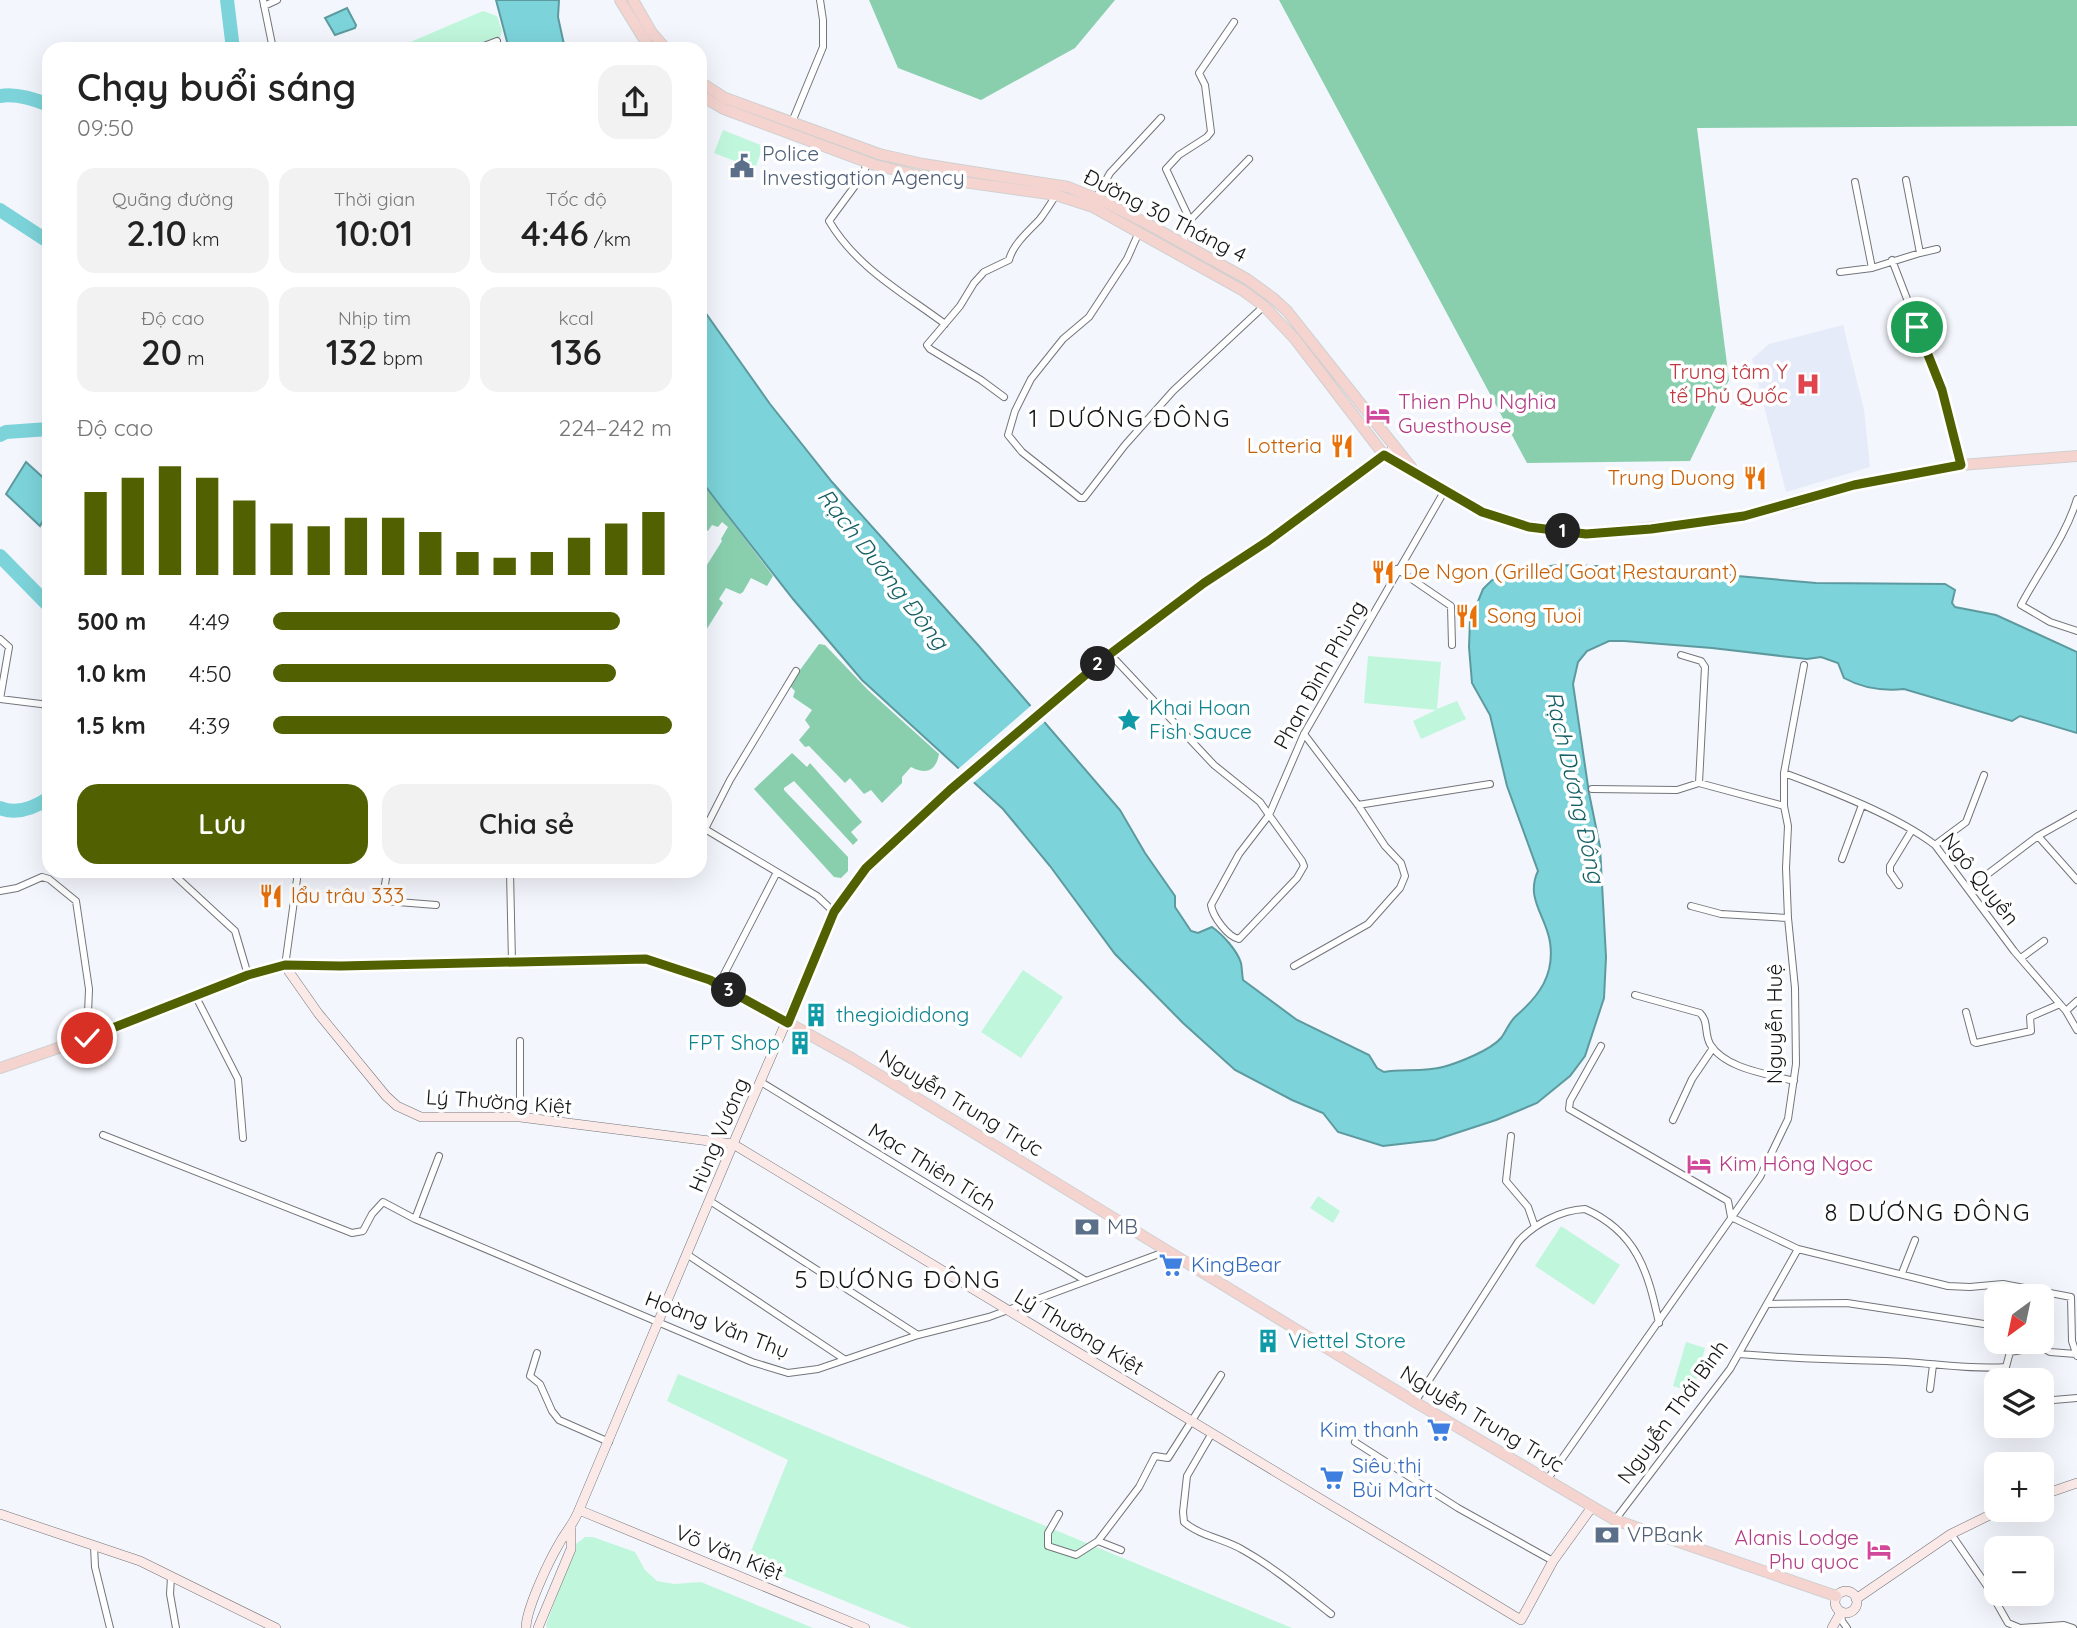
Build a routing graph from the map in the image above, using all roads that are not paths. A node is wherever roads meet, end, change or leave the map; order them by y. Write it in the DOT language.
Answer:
graph roads {
  1 [pos="277,0"];
  2 [pos="820,0"];
  3 [pos="625,1"];
  4 [pos="263,3"];
  5 [pos="1234,22"];
  6 [pos="271,42"];
  7 [pos="646,42"];
  8 [pos="660,42"];
  9 [pos="707,88"];
  10 [pos="707,97"];
  11 [pos="723,103"];
  12 [pos="1161,118"];
  13 [pos="792,122"];
  14 [pos="871,151"];
  15 [pos="1249,159"];
  16 [pos="867,163"];
  17 [pos="1906,180"];
  18 [pos="1855,182"];
  19 [pos="1057,190"];
  20 [pos="1096,198"];
  21 [pos="1190,220"];
  22 [pos="1141,227"];
  23 [pos="1182,243"];
  24 [pos="1937,249"];
  25 [pos="1920,253"];
  26 [pos="1892,260"];
  27 [pos="1872,268"];
  28 [pos="1840,272"];
  29 [pos="1273,298"];
  30 [pos="1264,306"];
  31 [pos="945,324"];
  32 [pos="1330,375"];
  33 [pos="1004,397"];
  34 [pos="1395,448"];
  35 [pos="1384,455"];
  36 [pos="2077,456"];
  37 [pos="1961,465"];
  38 [pos="1415,471"];
  39 [pos="1445,490"];
  40 [pos="2077,499"];
  41 [pos="1397,569"];
  42 [pos="2077,631"];
  43 [pos="0,639"];
  44 [pos="1452,645"];
  45 [pos="1110,654"];
  46 [pos="1681,654"];
  47 [pos="1804,665"];
  48 [pos="796,671"];
  49 [pos="0,699"];
  50 [pos="42,704"];
  51 [pos="1304,734"];
  52 [pos="1784,773"];
  53 [pos="1984,775"];
  54 [pos="1699,783"];
  55 [pos="1490,785"];
  56 [pos="1592,789"];
  57 [pos="1358,805"];
  58 [pos="1862,805"];
  59 [pos="1784,806"];
  60 [pos="2077,814"];
  61 [pos="1269,815"];
  62 [pos="707,819"];
  63 [pos="1912,830"];
  64 [pos="707,831"];
  65 [pos="2038,836"];
  66 [pos="1935,845"];
  67 [pos="1842,859"];
  68 [pos="777,872"];
  69 [pos="42,877"];
  70 [pos="46,878"];
  71 [pos="178,878"];
  72 [pos="297,878"];
  73 [pos="386,878"];
  74 [pos="510,878"];
  75 [pos="2077,880"];
  76 [pos="1899,884"];
  77 [pos="1968,889"];
  78 [pos="0,891"];
  79 [pos="436,905"];
  80 [pos="1691,906"];
  81 [pos="834,912"];
  82 [pos="1788,918"];
  83 [pos="2044,941"];
  84 [pos="2021,958"];
  85 [pos="512,962"];
  86 [pos="285,965"];
  87 [pos="1294,966"];
  88 [pos="248,975"];
  89 [pos="719,984"];
  90 [pos="195,995"];
  91 [pos="1635,995"];
  92 [pos="2077,1001"];
  93 [pos="2060,1004"];
  94 [pos="2066,1011"];
  95 [pos="1966,1012"];
  96 [pos="788,1023"];
  97 [pos="2077,1030"];
  98 [pos="87,1038"];
  99 [pos="520,1041"];
  100 [pos="1601,1046"];
  101 [pos="1713,1048"];
  102 [pos="0,1068"];
  103 [pos="1794,1081"];
  104 [pos="761,1082"];
  105 [pos="520,1117"];
  106 [pos="1673,1120"];
  107 [pos="103,1135"];
  108 [pos="1511,1136"];
  109 [pos="243,1138"];
  110 [pos="733,1144"];
  111 [pos="439,1156"];
  112 [pos="710,1201"];
  113 [pos="1731,1217"];
  114 [pos="415,1219"];
  115 [pos="1535,1227"];
  116 [pos="1915,1240"];
  117 [pos="1798,1248"];
  118 [pos="1167,1251"];
  119 [pos="688,1255"];
  120 [pos="1902,1273"];
  121 [pos="1086,1281"];
  122 [pos="2074,1296"];
  123 [pos="1767,1304"];
  124 [pos="1009,1310"];
  125 [pos="658,1323"];
  126 [pos="1658,1323"];
  127 [pos="1984,1324"];
  128 [pos="918,1335"];
  129 [pos="2054,1352"];
  130 [pos="537,1353"];
  131 [pos="1739,1354"];
  132 [pos="2009,1354"];
  133 [pos="2076,1355"];
  134 [pos="844,1359"];
  135 [pos="1933,1365"];
  136 [pos="1221,1375"];
  137 [pos="1930,1389"];
  138 [pos="2077,1398"];
  139 [pos="2054,1400"];
  140 [pos="1415,1402"];
  141 [pos="1192,1420"];
  142 [pos="1213,1433"];
  143 [pos="609,1442"];
  144 [pos="1355,1442"];
  145 [pos="1547,1480"];
  146 [pos="2077,1483"];
  147 [pos="2054,1490"];
  148 [pos="1592,1507"];
  149 [pos="579,1510"];
  150 [pos="0,1514"];
  151 [pos="1059,1514"];
  152 [pos="1984,1518"];
  153 [pos="1615,1520"];
  154 [pos="571,1529"];
  155 [pos="1951,1534"];
  156 [pos="1098,1541"];
  157 [pos="94,1546"];
  158 [pos="1121,1550"];
  159 [pos="1553,1560"];
  160 [pos="171,1577"];
  161 [pos="1836,1596"];
  162 [pos="1856,1599"];
  163 [pos="1841,1612"];
  164 [pos="1331,1614"];
  165 [pos="1519,1624"];
  166 [pos="110,1628"];
  167 [pos="176,1628"];
  168 [pos="276,1628"];
  169 [pos="526,1628"];
  170 [pos="538,1628"];
  171 [pos="865,1628"];
  172 [pos="1832,1628"];
  173 [pos="1847,1628"];
  174 [pos="2020,1628"];
  175 [pos="2073,1628"];
  1 -- 4 [label="street"];
  2 -- 13 [label="street"];
  3 -- 7 [label="main road"];
  3 -- 8 [label="main road"];
  4 -- 6 [label="street"];
  5 -- 21 [label="street"];
  9 -- 11 [label="main road, Đường 30 Tháng 4"];
  10 -- 11 [label="main road, Đường 30 Tháng 4"];
  11 -- 13 [label="main road, Đường 30 Tháng 4"];
  11 -- 16 [label="main road, Đường 30 Tháng 4"];
  12 -- 20 [label="street"];
  13 -- 14 [label="main road, Đường 30 Tháng 4"];
  14 -- 16 [label="main road"];
  14 -- 19 [label="main road, Đường 30 Tháng 4"];
  15 -- 21 [label="street"];
  16 -- 19 [label="main road, Đường 30 Tháng 4"];
  16 -- 31 [label="street"];
  17 -- 25 [label="street"];
  18 -- 27 [label="street"];
  19 -- 20 [label="main road, Đường 30 Tháng 4"];
  19 -- 22 [label="main road, Đường 30 Tháng 4"];
  19 -- 31 [label="street"];
  20 -- 22 [label="main road, Đường 30 Tháng 4"];
  21 -- 23 [label="street"];
  22 -- 23 [label="main road, Đường 30 Tháng 4"];
  22 -- 30 [label="main road, Đường 30 Tháng 4"];
  22 -- 30 [label="street"];
  23 -- 29 [label="main road, Đường 30 Tháng 4"];
  24 -- 25 [label="street"];
  25 -- 26 [label="street"];
  26 -- 27 [label="street"];
  26 -- 37 [label="street"];
  27 -- 28 [label="street"];
  29 -- 30 [label="main road"];
  29 -- 32 [label="main road, Đường 30 Tháng 4"];
  30 -- 32 [label="main road, Đường 30 Tháng 4"];
  31 -- 33 [label="street"];
  32 -- 34 [label="main road, Đường 30 Tháng 4"];
  32 -- 35 [label="main road, Đường 30 Tháng 4"];
  34 -- 35 [label="street"];
  34 -- 38 [label="main road, Đường 30 Tháng 4"];
  35 -- 38 [label="main road, Đường 30 Tháng 4"];
  35 -- 45 [label="street"];
  36 -- 37 [label="main road, Đường 30 Tháng 4"];
  37 -- 39 [label="main road, Đường 30 Tháng 4"];
  38 -- 39 [label="main road, Đường 30 Tháng 4"];
  39 -- 41 [label="street, Phan Đình Phùng"];
  40 -- 42 [label="street"];
  41 -- 44 [label="street"];
  41 -- 51 [label="street, Phan Đình Phùng"];
  43 -- 49 [label="street"];
  45 -- 61 [label="street"];
  45 -- 81 [label="street, Hùng Vương"];
  46 -- 54 [label="street"];
  47 -- 52 [label="street, Nguyễn Huệ"];
  48 -- 62 [label="street"];
  49 -- 50 [label="street"];
  51 -- 57 [label="street"];
  51 -- 61 [label="street, Phan Đình Phùng"];
  52 -- 58 [label="street, Ngô Quyền"];
  52 -- 59 [label="street, Nguyễn Huệ"];
  53 -- 66 [label="street"];
  54 -- 56 [label="street"];
  54 -- 59 [label="street"];
  55 -- 57 [label="street"];
  57 -- 87 [label="street"];
  58 -- 63 [label="street, Ngô Quyền"];
  58 -- 67 [label="street"];
  59 -- 82 [label="street, Nguyễn Huệ"];
  60 -- 65 [label="street"];
  61 -- 61 [label="street, Phan Đình Phùng"];
  63 -- 66 [label="street, Ngô Quyền"];
  63 -- 76 [label="street"];
  64 -- 68 [label="street"];
  65 -- 75 [label="street"];
  65 -- 77 [label="street"];
  66 -- 77 [label="street, Ngô Quyền"];
  68 -- 81 [label="street"];
  68 -- 89 [label="street"];
  69 -- 78 [label="street"];
  70 -- 98 [label="street"];
  71 -- 88 [label="street"];
  72 -- 86 [label="street"];
  73 -- 79 [label="street"];
  74 -- 85 [label="street"];
  77 -- 84 [label="street, Ngô Quyền"];
  80 -- 82 [label="street"];
  81 -- 96 [label="street, Hùng Vương"];
  82 -- 103 [label="street, Nguyễn Huệ"];
  83 -- 84 [label="street"];
  84 -- 93 [label="street, Ngô Quyền"];
  85 -- 86 [label="main road, Nguyễn Trung Trực"];
  85 -- 89 [label="main road, Nguyễn Trung Trực"];
  86 -- 88 [label="main road, Nguyễn Trung Trực"];
  86 -- 105 [label="street, Lý Thường Kiệt"];
  88 -- 90 [label="main road, Nguyễn Trung Trực"];
  89 -- 96 [label="main road, Nguyễn Trung Trực"];
  90 -- 98 [label="main road, Nguyễn Trung Trực"];
  90 -- 109 [label="street"];
  91 -- 101 [label="street"];
  92 -- 94 [label="street"];
  93 -- 94 [label="street, Ngô Quyền"];
  93 -- 95 [label="street"];
  94 -- 97 [label="street, Ngô Quyền"];
  96 -- 104 [label="street, Hùng Vương"];
  96 -- 118 [label="main road, Nguyễn Trung Trực"];
  98 -- 102 [label="main road, Nguyễn Trung Trực"];
  99 -- 105 [label="street"];
  100 -- 113 [label="street"];
  101 -- 103 [label="street"];
  101 -- 106 [label="street"];
  103 -- 113 [label="street, Nguyễn Huệ"];
  104 -- 110 [label="street, Hùng Vương"];
  104 -- 121 [label="street, Mạc Thiên Tích"];
  105 -- 110 [label="street, Lý Thường Kiệt"];
  107 -- 114 [label="street, Hoàng Văn Thụ"];
  108 -- 115 [label="street"];
  110 -- 112 [label="street, Hùng Vương"];
  110 -- 124 [label="street, Lý Thường Kiệt"];
  111 -- 114 [label="street"];
  112 -- 119 [label="street, Hùng Vương"];
  112 -- 128 [label="street"];
  113 -- 117 [label="street"];
  113 -- 126 [label="street, Nguyễn Huệ"];
  114 -- 125 [label="street, Hoàng Văn Thụ"];
  115 -- 126 [label="street"];
  115 -- 140 [label="street"];
  116 -- 120 [label="street"];
  117 -- 120 [label="street"];
  117 -- 123 [label="street, Nguyễn Thái Bình"];
  118 -- 121 [label="street, Hoàng Văn Thụ"];
  118 -- 140 [label="main road, Nguyễn Trung Trực"];
  119 -- 125 [label="street, Hùng Vương"];
  119 -- 134 [label="street"];
  120 -- 122 [label="street"];
  121 -- 124 [label="street, Hoàng Văn Thụ"];
  122 -- 133 [label="street"];
  123 -- 127 [label="street"];
  123 -- 131 [label="street, Nguyễn Thái Bình"];
  124 -- 128 [label="street, Hoàng Văn Thụ"];
  124 -- 141 [label="street, Lý Thường Kiệt"];
  125 -- 134 [label="street, Hoàng Văn Thụ"];
  125 -- 143 [label="street, Hùng Vương"];
  126 -- 145 [label="street, Nguyễn Huệ"];
  128 -- 134 [label="street, Hoàng Văn Thụ"];
  129 -- 133 [label="street"];
  130 -- 143 [label="street"];
  131 -- 135 [label="street"];
  131 -- 153 [label="street, Nguyễn Thái Bình"];
  132 -- 135 [label="street"];
  135 -- 137 [label="street"];
  136 -- 141 [label="street"];
  138 -- 139 [label="street"];
  140 -- 145 [label="main road, Nguyễn Trung Trực"];
  141 -- 142 [label="street, Lý Thường Kiệt"];
  141 -- 156 [label="street"];
  142 -- 164 [label="street"];
  142 -- 165 [label="street, Lý Thường Kiệt"];
  143 -- 149 [label="street, Hùng Vương"];
  144 -- 159 [label="street"];
  145 -- 148 [label="main road, Nguyễn Trung Trực"];
  146 -- 147 [label="street"];
  148 -- 153 [label="main road, Nguyễn Trung Trực"];
  148 -- 159 [label="street, Lý Thường Kiệt"];
  149 -- 154 [label="street, Hùng Vương"];
  149 -- 171 [label="street, Võ Văn Kiệt"];
  150 -- 157 [label="street"];
  151 -- 156 [label="street"];
  152 -- 155 [label="street"];
  153 -- 161 [label="main road, Nguyễn Trung Trực"];
  154 -- 169 [label="street, Hùng Vương"];
  154 -- 170 [label="street, Hùng Vương"];
  155 -- 162 [label="street"];
  155 -- 174 [label="street"];
  156 -- 158 [label="street"];
  157 -- 160 [label="street"];
  157 -- 166 [label="street"];
  159 -- 165 [label="street, Lý Thường Kiệt"];
  160 -- 167 [label="street"];
  160 -- 168 [label="street"];
  161 -- 162 [label="street, Nguyễn Trung Trực"];
  161 -- 163 [label="street"];
  162 -- 163 [label="street"];
  163 -- 172 [label="street"];
  163 -- 173 [label="street"];
  174 -- 175 [label="street"];
}
